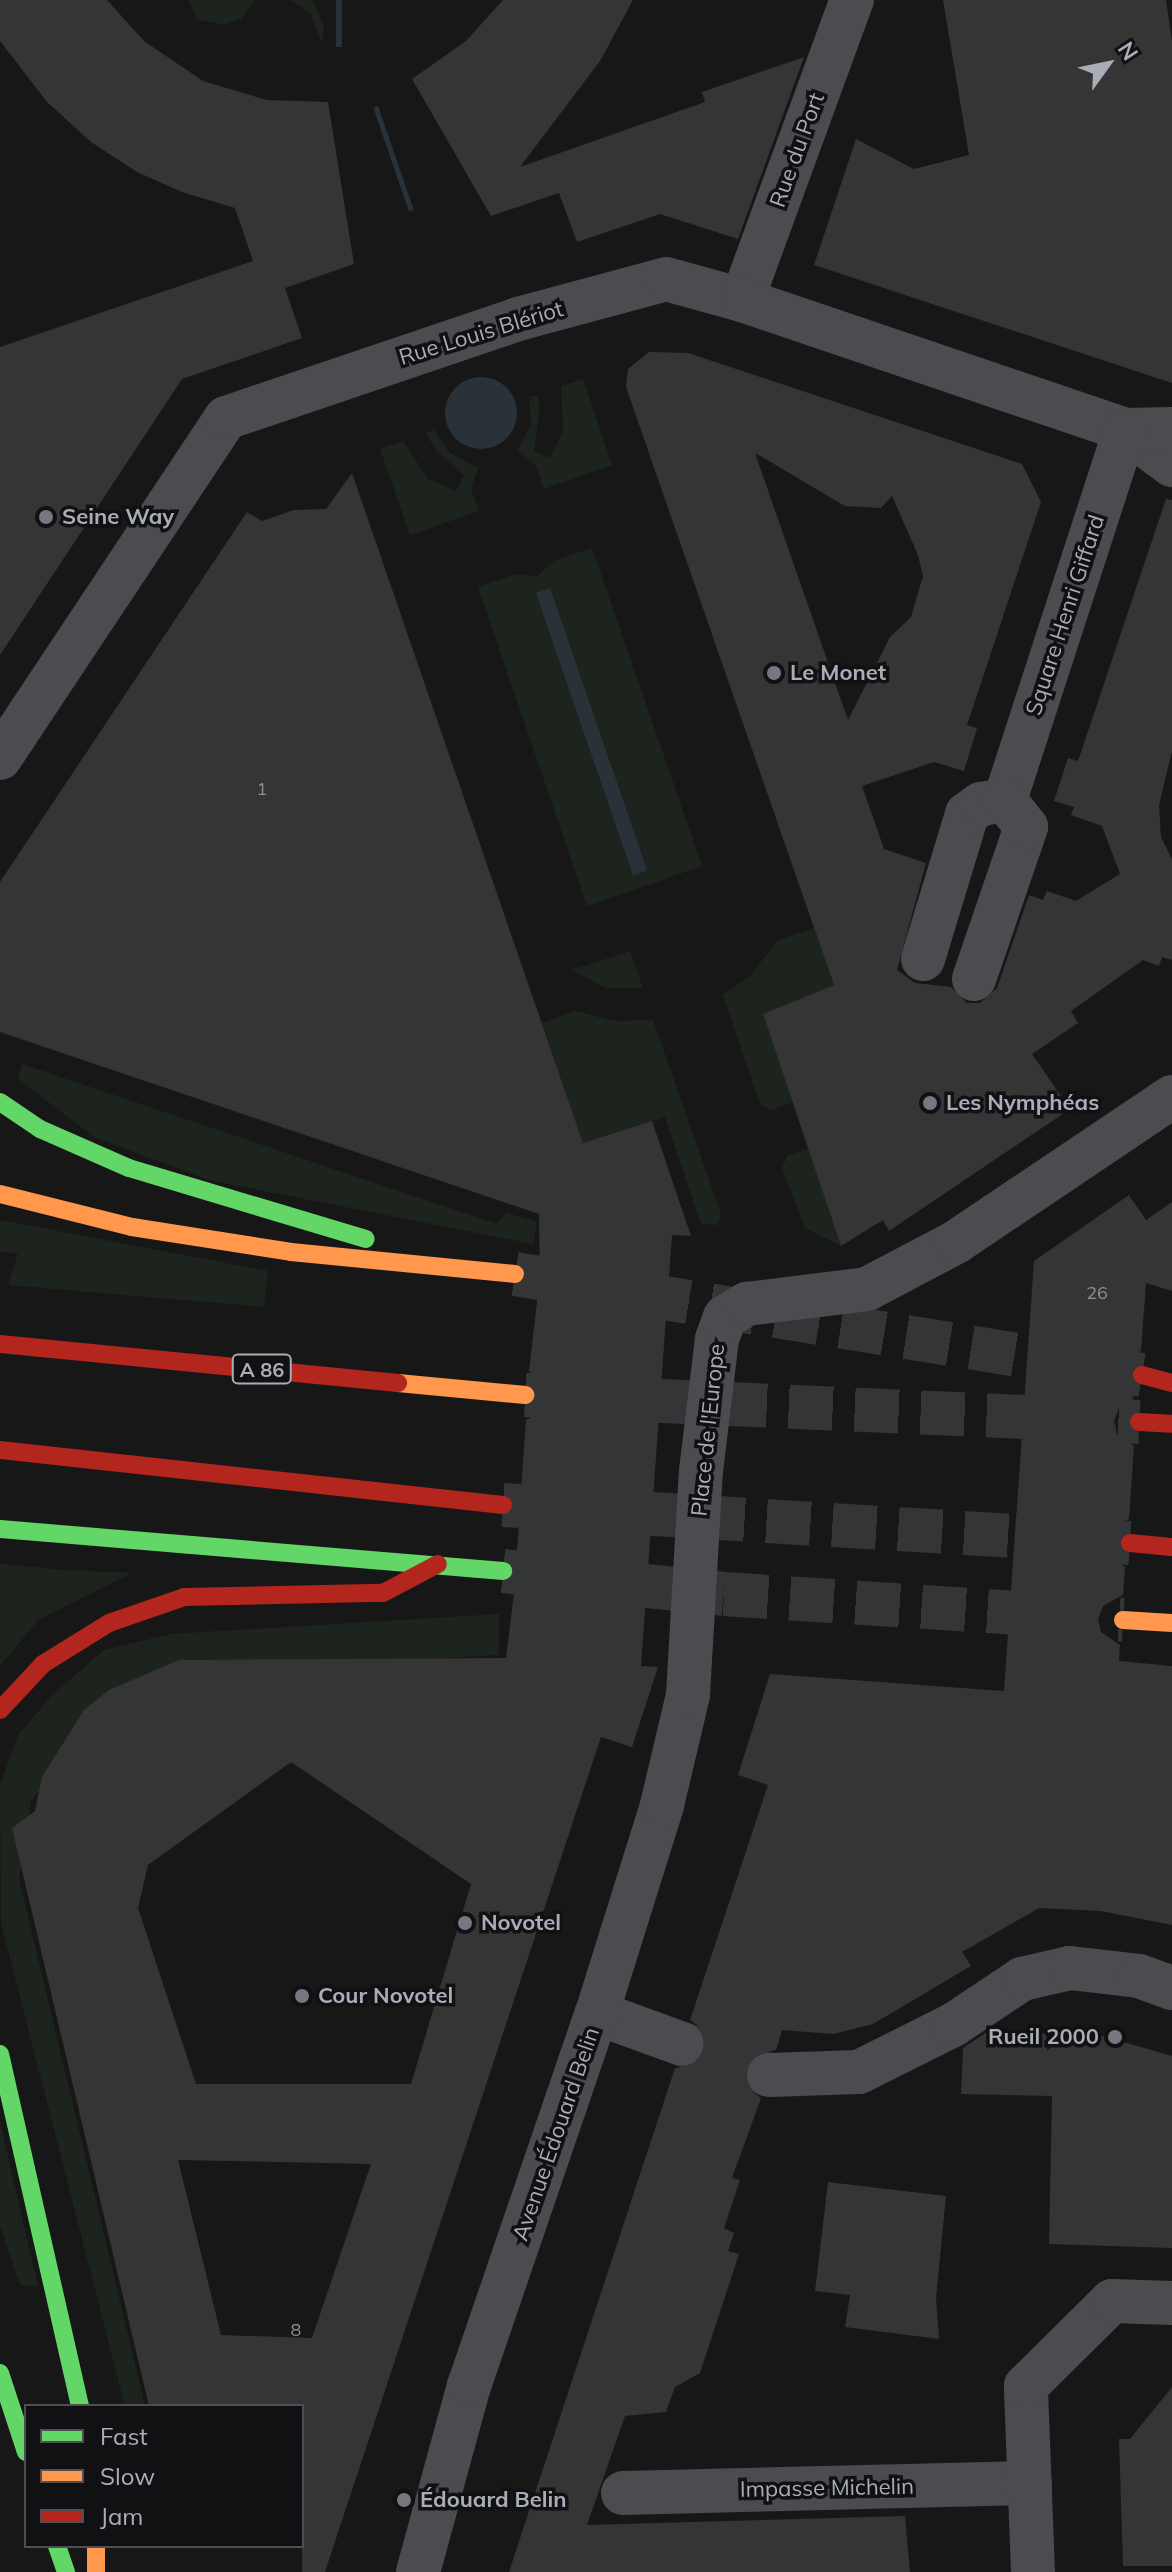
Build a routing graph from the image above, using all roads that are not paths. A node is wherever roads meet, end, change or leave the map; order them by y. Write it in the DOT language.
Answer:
graph roads {
  1 [pos="852,0"];
  2 [pos="742,300"];
  3 [pos="1172,429"];
  4 [pos="1125,430"];
  5 [pos="1172,465"];
  6 [pos="0,758"];
  7 [pos="1005,800"];
  8 [pos="923,959"];
  9 [pos="974,979"];
  10 [pos="1172,1075"];
  11 [pos="1172,1097"];
  12 [pos="0,1102"];
  13 [pos="1089,1149"];
  14 [pos="0,1194"];
  15 [pos="461,1266"];
  16 [pos="515,1274"];
  17 [pos="0,1344"];
  18 [pos="1142,1375"];
  19 [pos="1172,1383"];
  20 [pos="525,1395"];
  21 [pos="1139,1422"];
  22 [pos="1172,1424"];
  23 [pos="0,1450"];
  24 [pos="503,1505"];
  25 [pos="0,1529"];
  26 [pos="1130,1543"];
  27 [pos="1172,1547"];
  28 [pos="438,1564"];
  29 [pos="503,1571"];
  30 [pos="1123,1620"];
  31 [pos="1172,1623"];
  32 [pos="688,1695"];
  33 [pos="0,1710"];
  34 [pos="1172,1988"];
  35 [pos="597,2013"];
  36 [pos="682,2044"];
  37 [pos="0,2054"];
  38 [pos="769,2075"];
  39 [pos="1172,2303"];
  40 [pos="0,2373"];
  41 [pos="80,2404"];
  42 [pos="24,2446"];
  43 [pos="1030,2483"];
  44 [pos="623,2493"];
  45 [pos="58,2548"];
  46 [pos="96,2548"];
  47 [pos="66,2572"];
  48 [pos="96,2572"];
  49 [pos="418,2572"];
  50 [pos="1033,2572"];
  1 -- 2 [label="street, Rue du Port"];
  2 -- 4 [label="street, Rue Louis Blériot"];
  2 -- 6 [label="street, Rue Louis Blériot"];
  3 -- 4 [label="street, Rue Louis Blériot"];
  4 -- 5 [label="street, Rue Louis Blériot"];
  4 -- 7 [label="street, Square Henri Giffard"];
  7 -- 8 [label="street"];
  7 -- 9 [label="street"];
  10 -- 13 [label="street"];
  11 -- 13 [label="street"];
  12 -- 15 [label="main road"];
  13 -- 32 [label="street, Place de l'Europe"];
  14 -- 15 [label="main road"];
  15 -- 16 [label="main road"];
  17 -- 20 [label="main road, A 86"];
  18 -- 19 [label="main road"];
  21 -- 22 [label="main road"];
  23 -- 24 [label="main road"];
  25 -- 28 [label="main road"];
  26 -- 27 [label="main road"];
  28 -- 29 [label="main road"];
  28 -- 33 [label="main road"];
  30 -- 31 [label="main road"];
  32 -- 35 [label="street, Avenue Édouard Belin"];
  34 -- 38 [label="street"];
  35 -- 36 [label="street"];
  35 -- 49 [label="street, Avenue Édouard Belin"];
  37 -- 41 [label="main road"];
  39 -- 43 [label="street"];
  40 -- 42 [label="main road"];
  43 -- 44 [label="street, Impasse Michelin"];
  43 -- 50 [label="street"];
  45 -- 47 [label="main road"];
  46 -- 48 [label="main road"];
}
